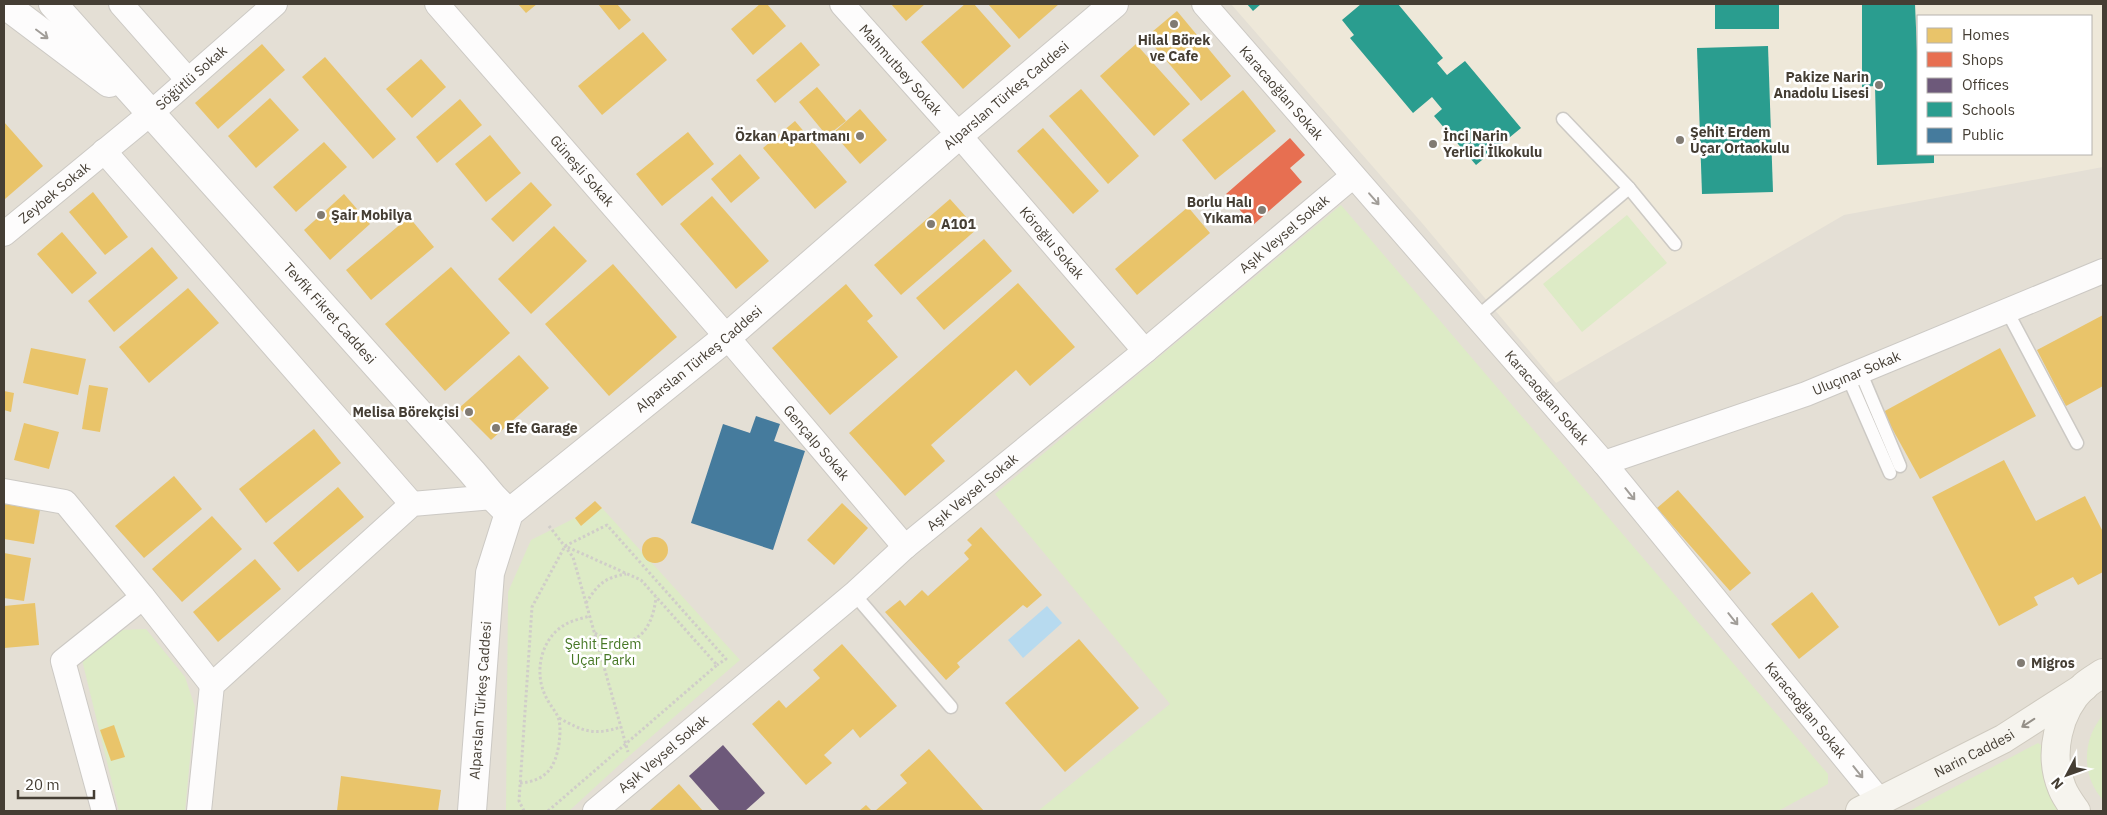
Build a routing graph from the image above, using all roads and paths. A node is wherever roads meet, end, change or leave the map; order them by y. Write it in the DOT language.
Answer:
graph roads {
  1 [pos="4,4"];
  2 [pos="53,4"];
  3 [pos="121,4"];
  4 [pos="275,4"];
  5 [pos="436,4"];
  6 [pos="842,4"];
  7 [pos="1114,4"];
  8 [pos="1204,4"];
  9 [pos="188,80"];
  10 [pos="151,113"];
  11 [pos="1563,119"];
  12 [pos="959,135"];
  13 [pos="104,151"];
  14 [pos="1353,176"];
  15 [pos="1629,188"];
  16 [pos="4,234"];
  17 [pos="1675,244"];
  18 [pos="2103,271"];
  19 [pos="2007,311"];
  20 [pos="1477,317"];
  21 [pos="728,337"];
  22 [pos="1145,351"];
  23 [pos="1854,374"];
  24 [pos="2077,443"];
  25 [pos="1604,463"];
  26 [pos="1895,469"];
  27 [pos="4,491"];
  28 [pos="412,504"];
  29 [pos="501,505"];
  30 [pos="549,526"];
  31 [pos="565,546"];
  32 [pos="905,547"];
  33 [pos="626,574"];
  34 [pos="854,594"];
  35 [pos="142,597"];
  36 [pos="656,597"];
  37 [pos="586,603"];
  38 [pos="590,616"];
  39 [pos="595,632"];
  40 [pos="717,665"];
  41 [pos="2094,680"];
  42 [pos="212,685"];
  43 [pos="951,707"];
  44 [pos="558,718"];
  45 [pos="621,727"];
  46 [pos="626,744"];
  47 [pos="636,777"];
  48 [pos="520,783"];
  49 [pos="1870,806"];
  50 [pos="104,811"];
  51 [pos="199,811"];
  52 [pos="472,811"];
  53 [pos="524,811"];
  54 [pos="548,811"];
  55 [pos="595,811"];
  56 [pos="2076,811"];
  1 -- 10 [label="street, Tevfik Fikret Caddesi, one-way"];
  2 -- 10 [label="street, Tevfik Fikret Caddesi"];
  3 -- 9 [label="street"];
  4 -- 9 [label="street, Söğütlü Sokak"];
  5 -- 21 [label="street, Güneşli Sokak"];
  6 -- 12 [label="street, Mahmutbey Sokak"];
  7 -- 12 [label="street, Alparslan Türkeş Caddesi"];
  8 -- 14 [label="street, Karacaoğlan Sokak"];
  9 -- 10 [label="street, Söğütlü Sokak"];
  10 -- 13 [label="street, Söğütlü Sokak"];
  10 -- 29 [label="street, Tevfik Fikret Caddesi"];
  11 -- 15 [label="lane"];
  12 -- 21 [label="street, Alparslan Türkeş Caddesi"];
  12 -- 22 [label="street, Köroğlu Sokak"];
  13 -- 16 [label="street, Zeybek Sokak"];
  13 -- 28 [label="street"];
  14 -- 20 [label="street, Karacaoğlan Sokak, one-way"];
  14 -- 22 [label="street, Aşık Veysel Sokak"];
  15 -- 17 [label="lane"];
  15 -- 20 [label="lane"];
  18 -- 19 [label="street, Uluçınar Sokak"];
  19 -- 23 [label="street, Uluçınar Sokak"];
  19 -- 24 [label="lane"];
  20 -- 25 [label="street, Karacaoğlan Sokak"];
  21 -- 29 [label="street, Alparslan Türkeş Caddesi"];
  21 -- 32 [label="street, Gençalp Sokak"];
  22 -- 32 [label="street, Aşık Veysel Sokak"];
  23 -- 25 [label="street, Uluçınar Sokak"];
  23 -- 26 [label="lane"];
  25 -- 49 [label="street, Karacaoğlan Sokak, one-way"];
  27 -- 35 [label="street"];
  28 -- 29 [label="street"];
  28 -- 42 [label="street"];
  29 -- 52 [label="street, Alparslan Türkeş Caddesi"];
  30 -- 31 [label="path"];
  31 -- 33 [label="path"];
  31 -- 37 [label="path"];
  31 -- 40 [label="path"];
  31 -- 48 [label="path"];
  32 -- 34 [label="street, Aşık Veysel Sokak"];
  33 -- 36 [label="path"];
  33 -- 37 [label="path"];
  34 -- 43 [label="lane"];
  34 -- 47 [label="street, Aşık Veysel Sokak"];
  35 -- 42 [label="street"];
  35 -- 50 [label="street"];
  36 -- 39 [label="path"];
  36 -- 40 [label="path"];
  37 -- 38 [label="path"];
  38 -- 39 [label="path"];
  38 -- 44 [label="path"];
  39 -- 45 [label="path"];
  40 -- 46 [label="path"];
  41 -- 49 [label="main road, Narin Caddesi, one-way"];
  41 -- 56 [label="main road"];
  42 -- 51 [label="street"];
  44 -- 45 [label="path"];
  44 -- 48 [label="path"];
  45 -- 46 [label="path"];
  46 -- 47 [label="path"];
  46 -- 54 [label="path"];
  47 -- 55 [label="street, Aşık Veysel Sokak"];
  48 -- 53 [label="path"];
}
